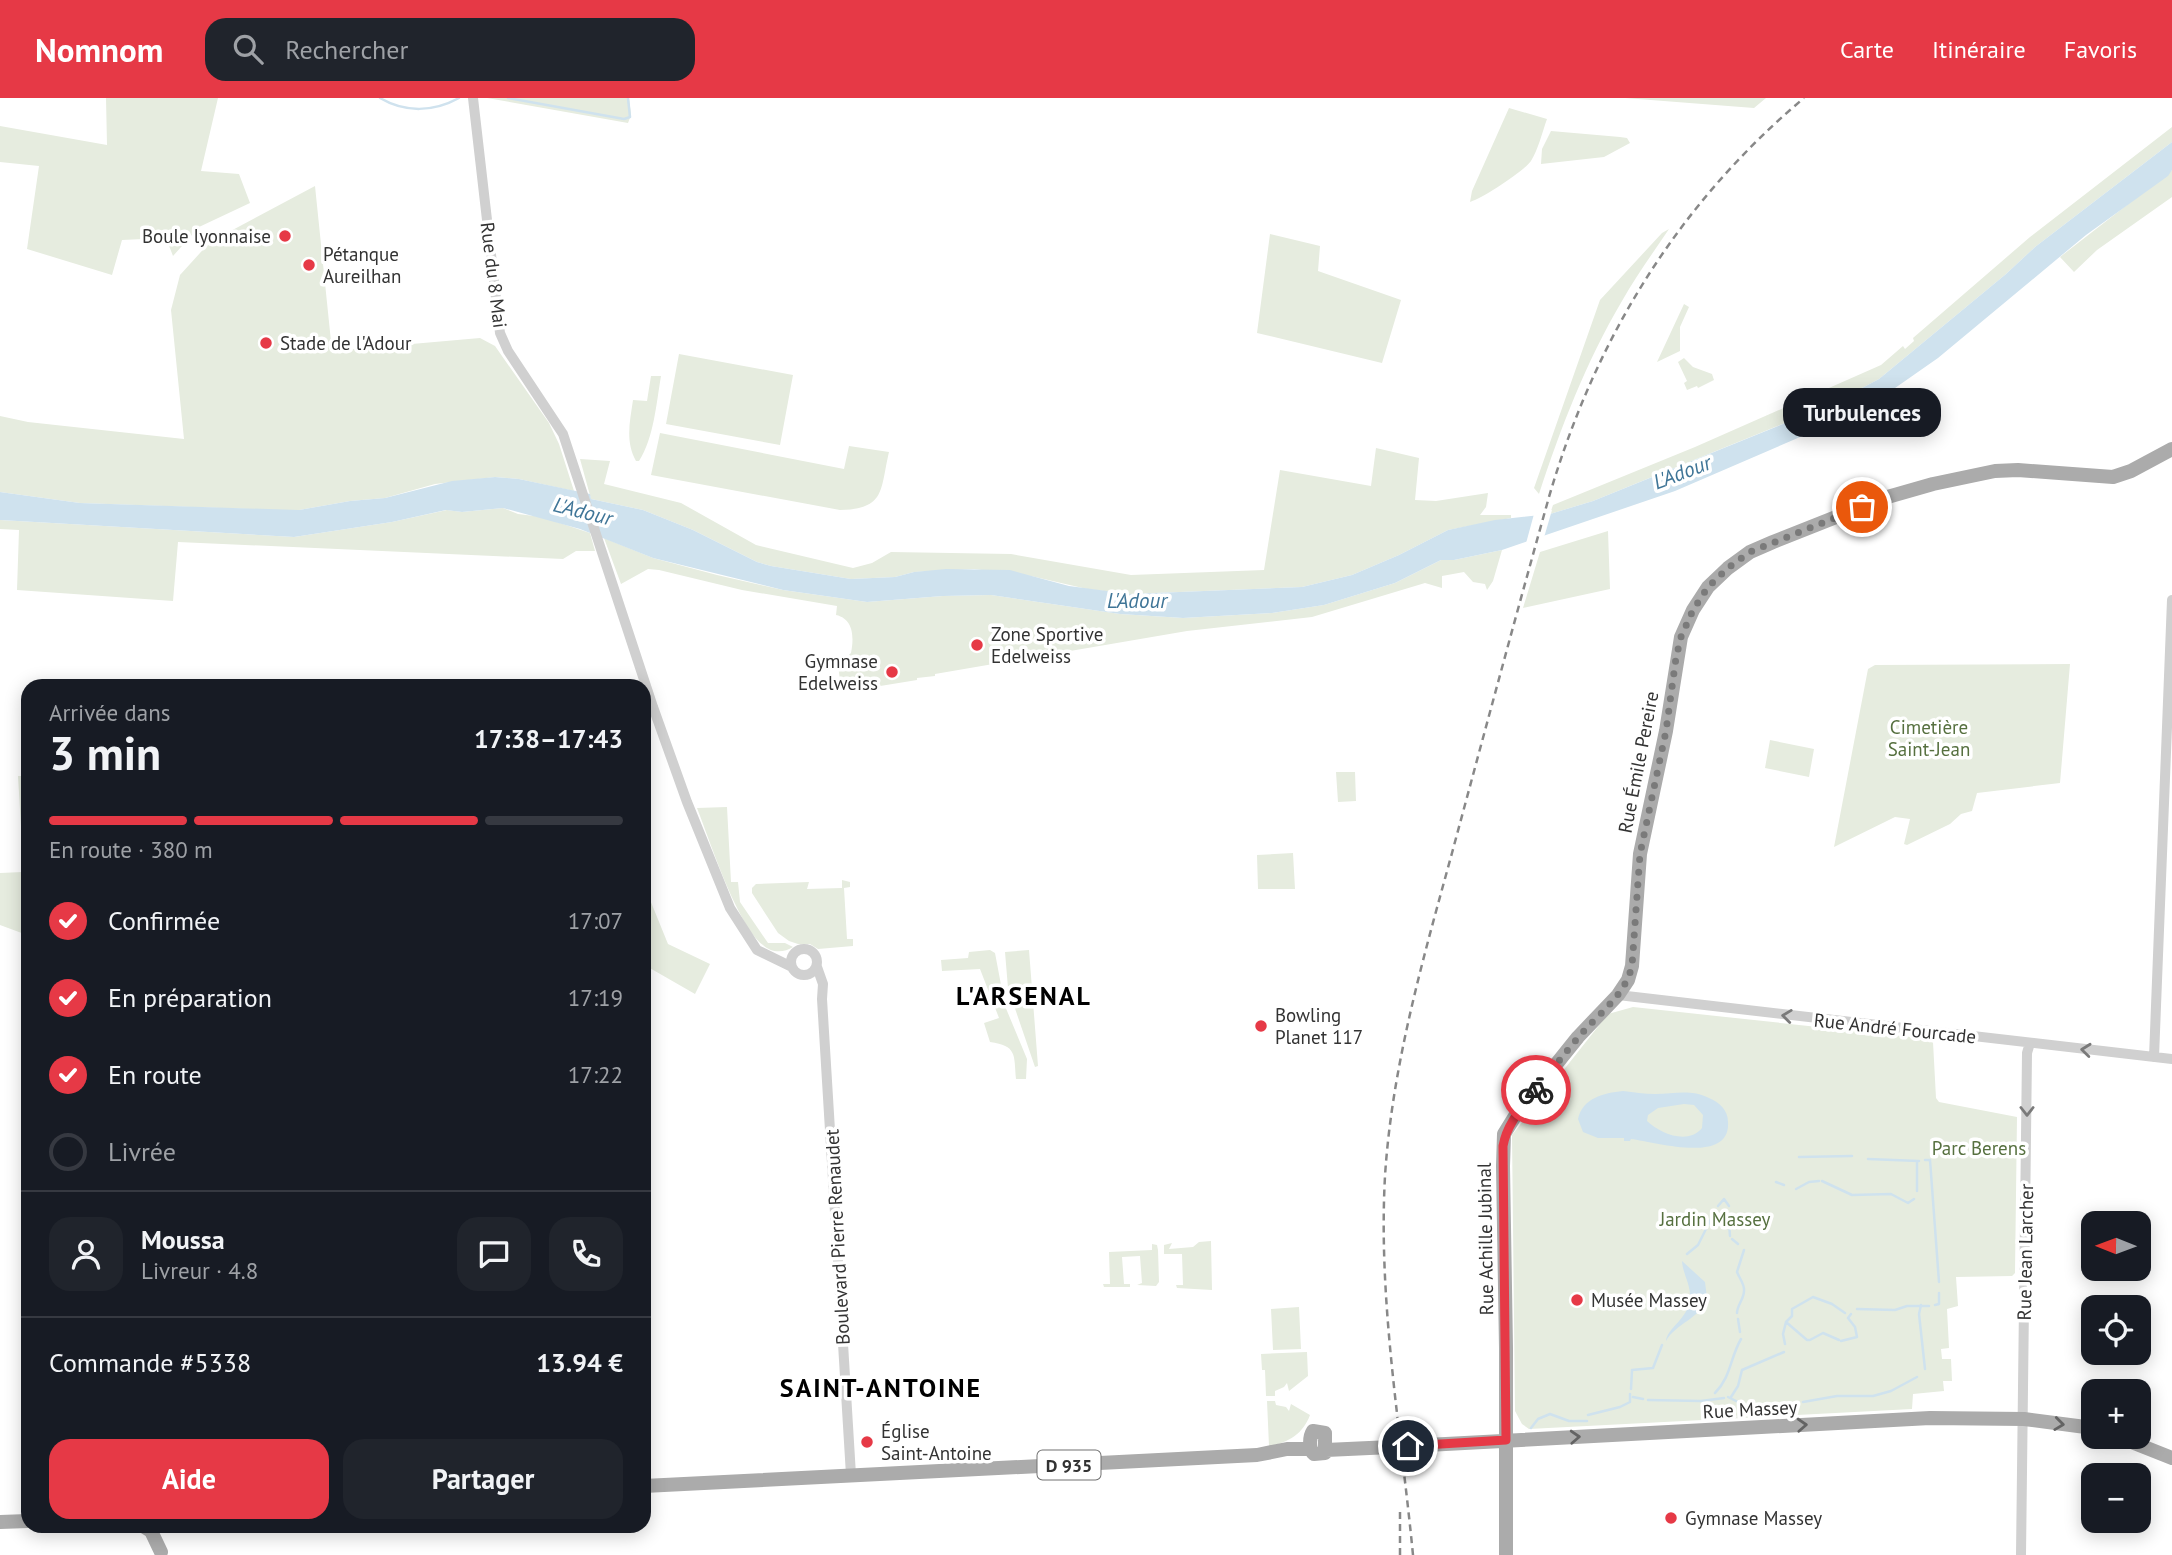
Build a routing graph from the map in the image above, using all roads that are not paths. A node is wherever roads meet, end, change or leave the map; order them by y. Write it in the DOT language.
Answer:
graph roads {
  1 [pos="473,98"];
  2 [pos="2172,449"];
  3 [pos="2172,600"];
  4 [pos="2171,654"];
  5 [pos="645,679"];
  6 [pos="651,697"];
  7 [pos="796,951"];
  8 [pos="774,958"];
  9 [pos="792,967"];
  10 [pos="817,967"];
  11 [pos="807,975"];
  12 [pos="1618,995"];
  13 [pos="822,999"];
  14 [pos="2030,1043"];
  15 [pos="2154,1057"];
  16 [pos="2172,1059"];
  17 [pos="2024,1419"];
  18 [pos="2081,1426"];
  19 [pos="1506,1440"];
  20 [pos="1408,1446"];
  21 [pos="1391,1447"];
  22 [pos="2149,1449"];
  23 [pos="2172,1458"];
  24 [pos="850,1475"];
  25 [pos="651,1486"];
  26 [pos="21,1521"];
  27 [pos="0,1522"];
  28 [pos="152,1533"];
  29 [pos="161,1533"];
  30 [pos="161,1554"];
  31 [pos="1506,1555"];
  32 [pos="2021,1555"];
  1 -- 5 [label="street, Rue du 8 Mai"];
  2 -- 12 [label="main road, Rue Émile Pereire"];
  3 -- 4 [label="street"];
  4 -- 15 [label="street"];
  6 -- 8 [label="street, Rue du 8 Mai"];
  7 -- 8 [label="street"];
  7 -- 9 [label="street"];
  7 -- 10 [label="street"];
  8 -- 9 [label="street"];
  9 -- 11 [label="street"];
  10 -- 11 [label="street"];
  10 -- 13 [label="street, Boulevard Pierre Renaudet"];
  11 -- 13 [label="street, Boulevard Pierre Renaudet"];
  14 -- 12 [label="street, Rue André Fourcade, one-way"];
  12 -- 19 [label="main road, Rue Achille Jubinal"];
  13 -- 24 [label="street, Boulevard Pierre Renaudet"];
  15 -- 14 [label="street, Rue André Fourcade, one-way"];
  14 -- 17 [label="street, Rue Jean Larcher, one-way"];
  15 -- 16 [label="street, Rue André Fourcade"];
  17 -- 18 [label="main road, Rue Massey, one-way"];
  19 -- 17 [label="main road, Rue Massey, one-way"];
  17 -- 32 [label="street, Rue Jean Larcher"];
  19 -- 20 [label="main road, Rue Massey"];
  19 -- 31 [label="main road, Rue Achille Jubinal"];
  21 -- 24 [label="main road, D 935"];
  22 -- 23 [label="main road"];
  24 -- 25 [label="main road, D 935"];
  26 -- 27 [label="main road"];
  28 -- 30 [label="main road"];
  29 -- 30 [label="main road"];
}
